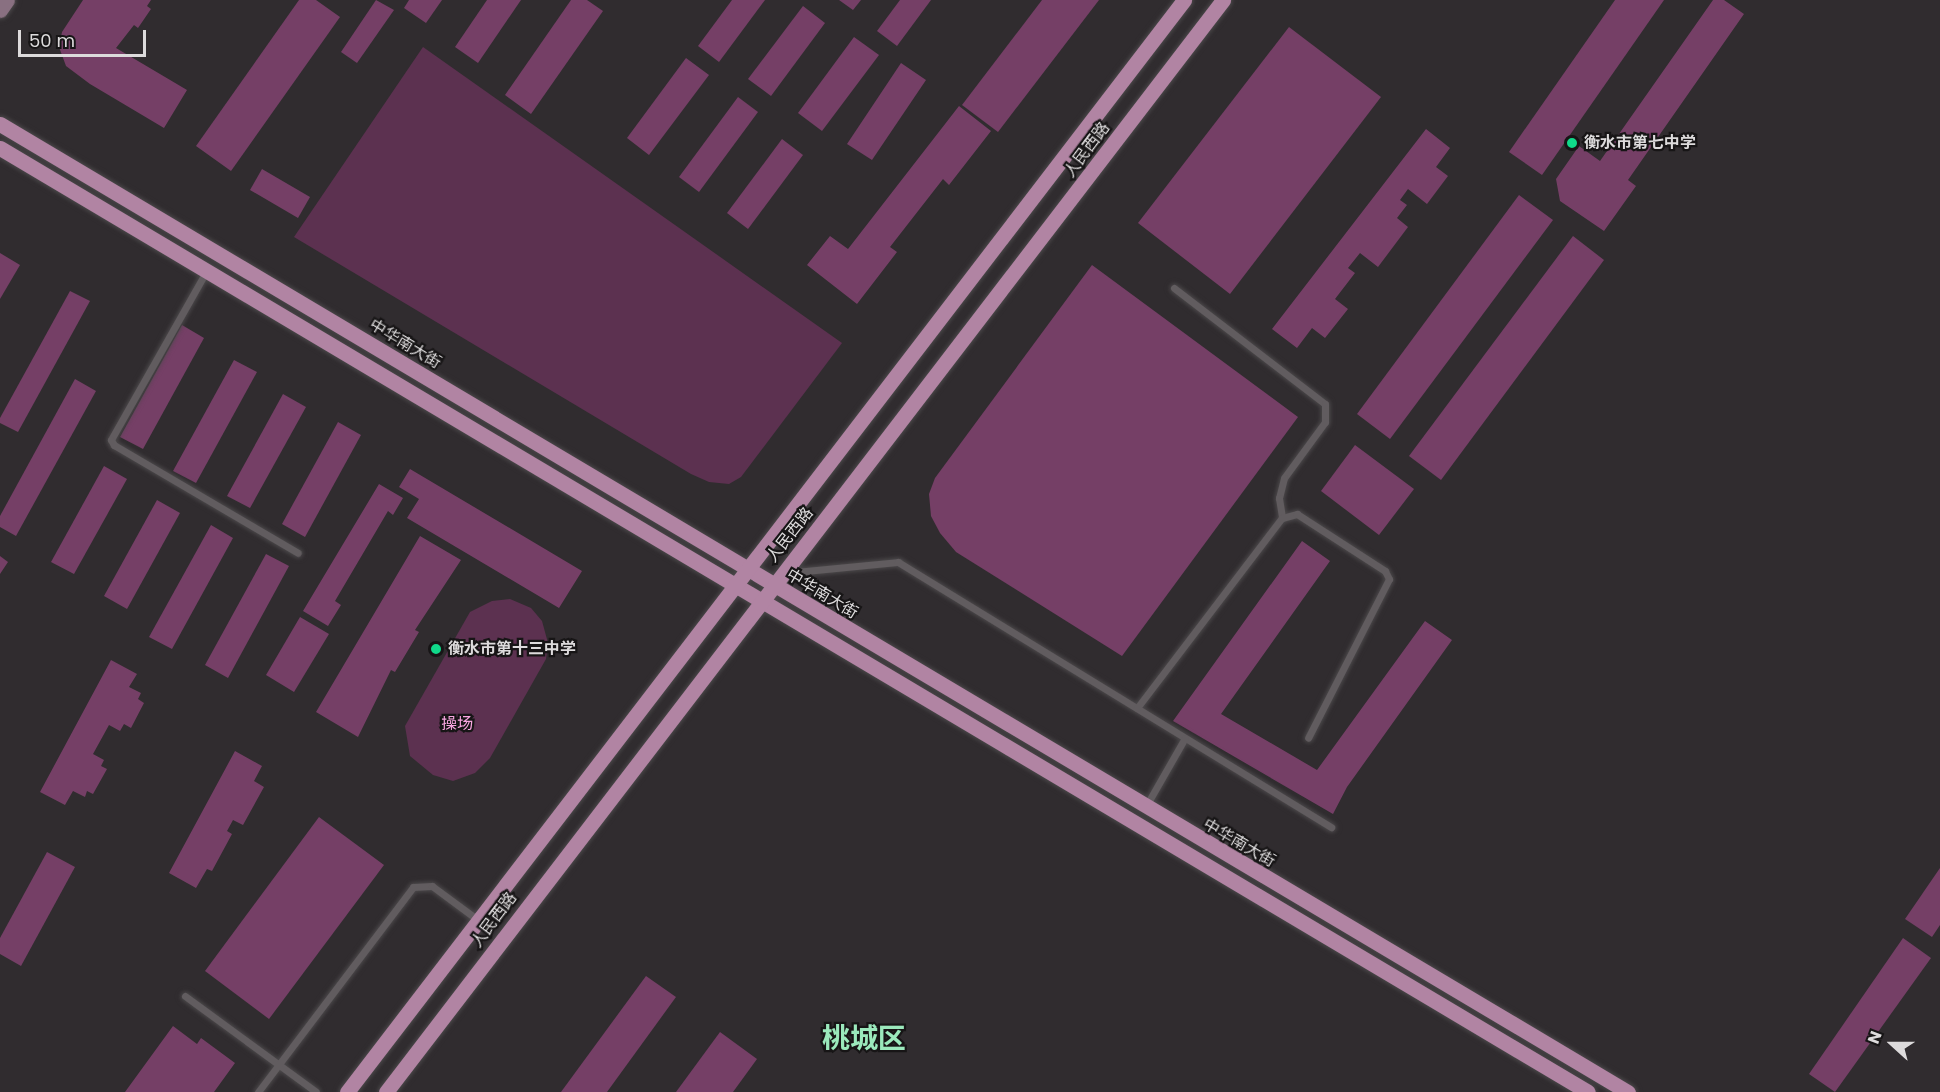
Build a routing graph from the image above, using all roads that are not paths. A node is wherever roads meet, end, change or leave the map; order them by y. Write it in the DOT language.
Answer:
graph roads {
  1 [pos="7,0"];
  2 [pos="1184,0"];
  3 [pos="1223,0"];
  4 [pos="0,10"];
  5 [pos="0,124"];
  6 [pos="0,148"];
  7 [pos="207,270"];
  8 [pos="1174,288"];
  9 [pos="1282,518"];
  10 [pos="298,553"];
  11 [pos="747,570"];
  12 [pos="784,573"];
  13 [pos="735,586"];
  14 [pos="774,586"];
  15 [pos="761,602"];
  16 [pos="1137,708"];
  17 [pos="1185,738"];
  18 [pos="1308,738"];
  19 [pos="1145,808"];
  20 [pos="1331,826"];
  21 [pos="478,920"];
  22 [pos="185,996"];
  23 [pos="279,1064"];
  24 [pos="258,1092"];
  25 [pos="316,1092"];
  26 [pos="347,1092"];
  27 [pos="386,1092"];
  28 [pos="1588,1092"];
  29 [pos="1628,1092"];
  1 -- 4 [label="street"];
  2 -- 11 [label="main road, 人民西路"];
  3 -- 12 [label="main road, 人民西路"];
  5 -- 11 [label="main road, 中华南大街"];
  6 -- 7 [label="main road"];
  7 -- 10 [label="lane"];
  7 -- 13 [label="main road"];
  8 -- 9 [label="lane"];
  9 -- 16 [label="lane"];
  9 -- 18 [label="lane"];
  11 -- 13 [label="main road, 人民西路"];
  11 -- 14 [label="main road, 中华南大街"];
  12 -- 14 [label="main road, 人民西路"];
  12 -- 16 [label="lane"];
  13 -- 15 [label="main road"];
  13 -- 21 [label="main road, 人民西路"];
  14 -- 15 [label="main road, 人民西路"];
  14 -- 19 [label="main road, 中华南大街"];
  15 -- 27 [label="main road, 人民西路"];
  15 -- 28 [label="main road"];
  16 -- 17 [label="lane"];
  17 -- 19 [label="lane"];
  17 -- 20 [label="lane"];
  19 -- 29 [label="main road, 中华南大街"];
  21 -- 23 [label="lane"];
  21 -- 26 [label="main road, 人民西路"];
  22 -- 23 [label="lane"];
  23 -- 24 [label="lane"];
  23 -- 25 [label="lane"];
}
